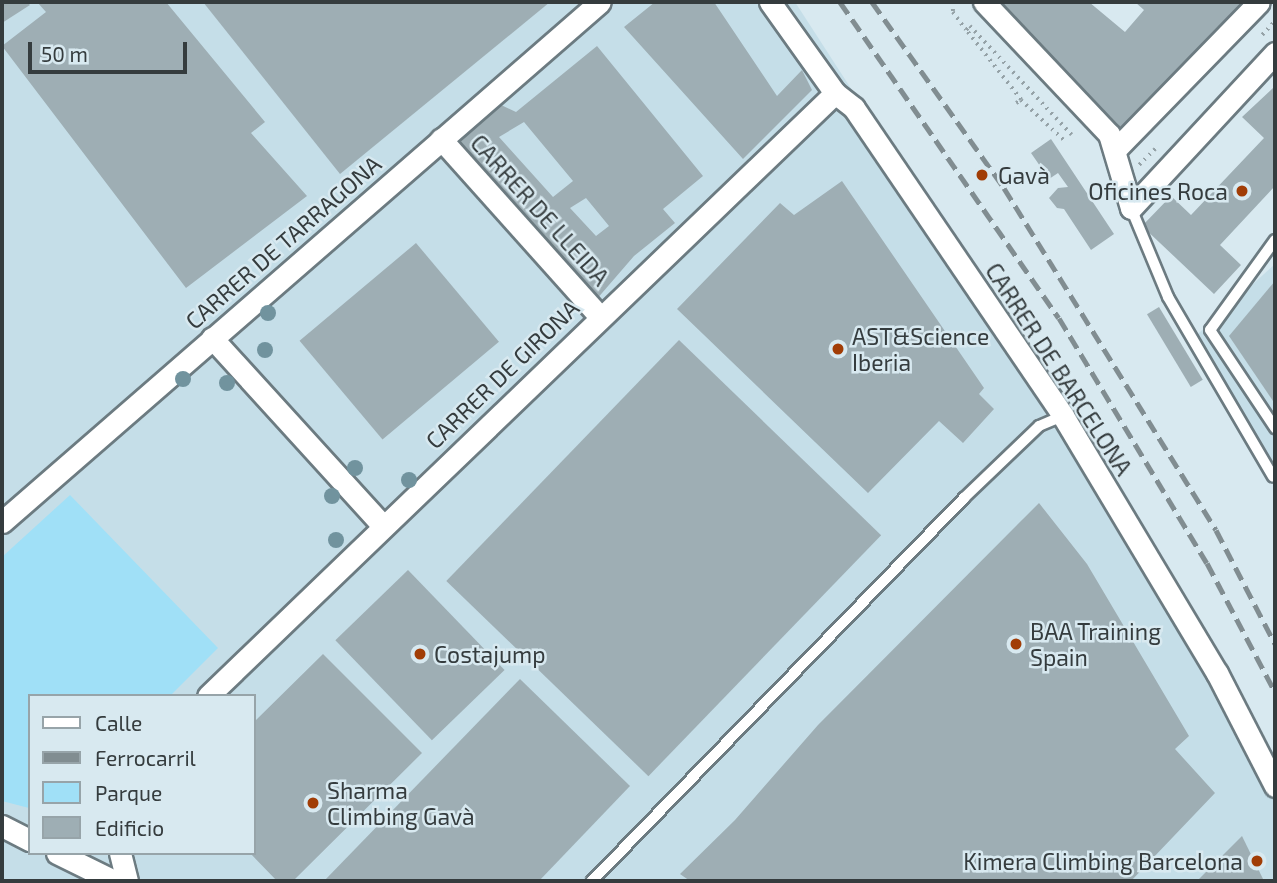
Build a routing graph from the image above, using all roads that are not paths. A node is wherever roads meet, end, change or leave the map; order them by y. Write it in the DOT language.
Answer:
graph roads {
  1 [pos="600,2"];
  2 [pos="771,2"];
  3 [pos="984,2"];
  4 [pos="1259,2"];
  5 [pos="1275,53"];
  6 [pos="835,93"];
  7 [pos="441,139"];
  8 [pos="1115,150"];
  9 [pos="1131,208"];
  10 [pos="1275,240"];
  11 [pos="600,317"];
  12 [pos="212,338"];
  13 [pos="1063,416"];
  14 [pos="1275,428"];
  15 [pos="1273,477"];
  16 [pos="2,522"];
  17 [pos="382,525"];
  18 [pos="210,694"];
  19 [pos="1275,786"];
  20 [pos="61,855"];
  21 [pos="120,855"];
  22 [pos="114,881"];
  23 [pos="127,881"];
  24 [pos="592,881"];
  1 -- 7 [label="street, CARRER DE TARRAGONA"];
  2 -- 6 [label="street, CARRER DE BARCELONA"];
  3 -- 8 [label="street"];
  4 -- 8 [label="street"];
  5 -- 9 [label="street"];
  6 -- 11 [label="street, CARRER DE GIRONA"];
  6 -- 13 [label="street, CARRER DE BARCELONA"];
  7 -- 11 [label="street, CARRER DE LLEIDA"];
  7 -- 12 [label="street, CARRER DE TARRAGONA"];
  8 -- 9 [label="street"];
  9 -- 15 [label="lane"];
  10 -- 14 [label="lane"];
  11 -- 17 [label="street, CARRER DE GIRONA"];
  12 -- 16 [label="street, CARRER DE TARRAGONA"];
  12 -- 17 [label="street"];
  13 -- 19 [label="street, CARRER DE BARCELONA"];
  13 -- 24 [label="lane"];
  17 -- 18 [label="street, CARRER DE GIRONA"];
  20 -- 22 [label="street"];
  21 -- 23 [label="street"];
}
